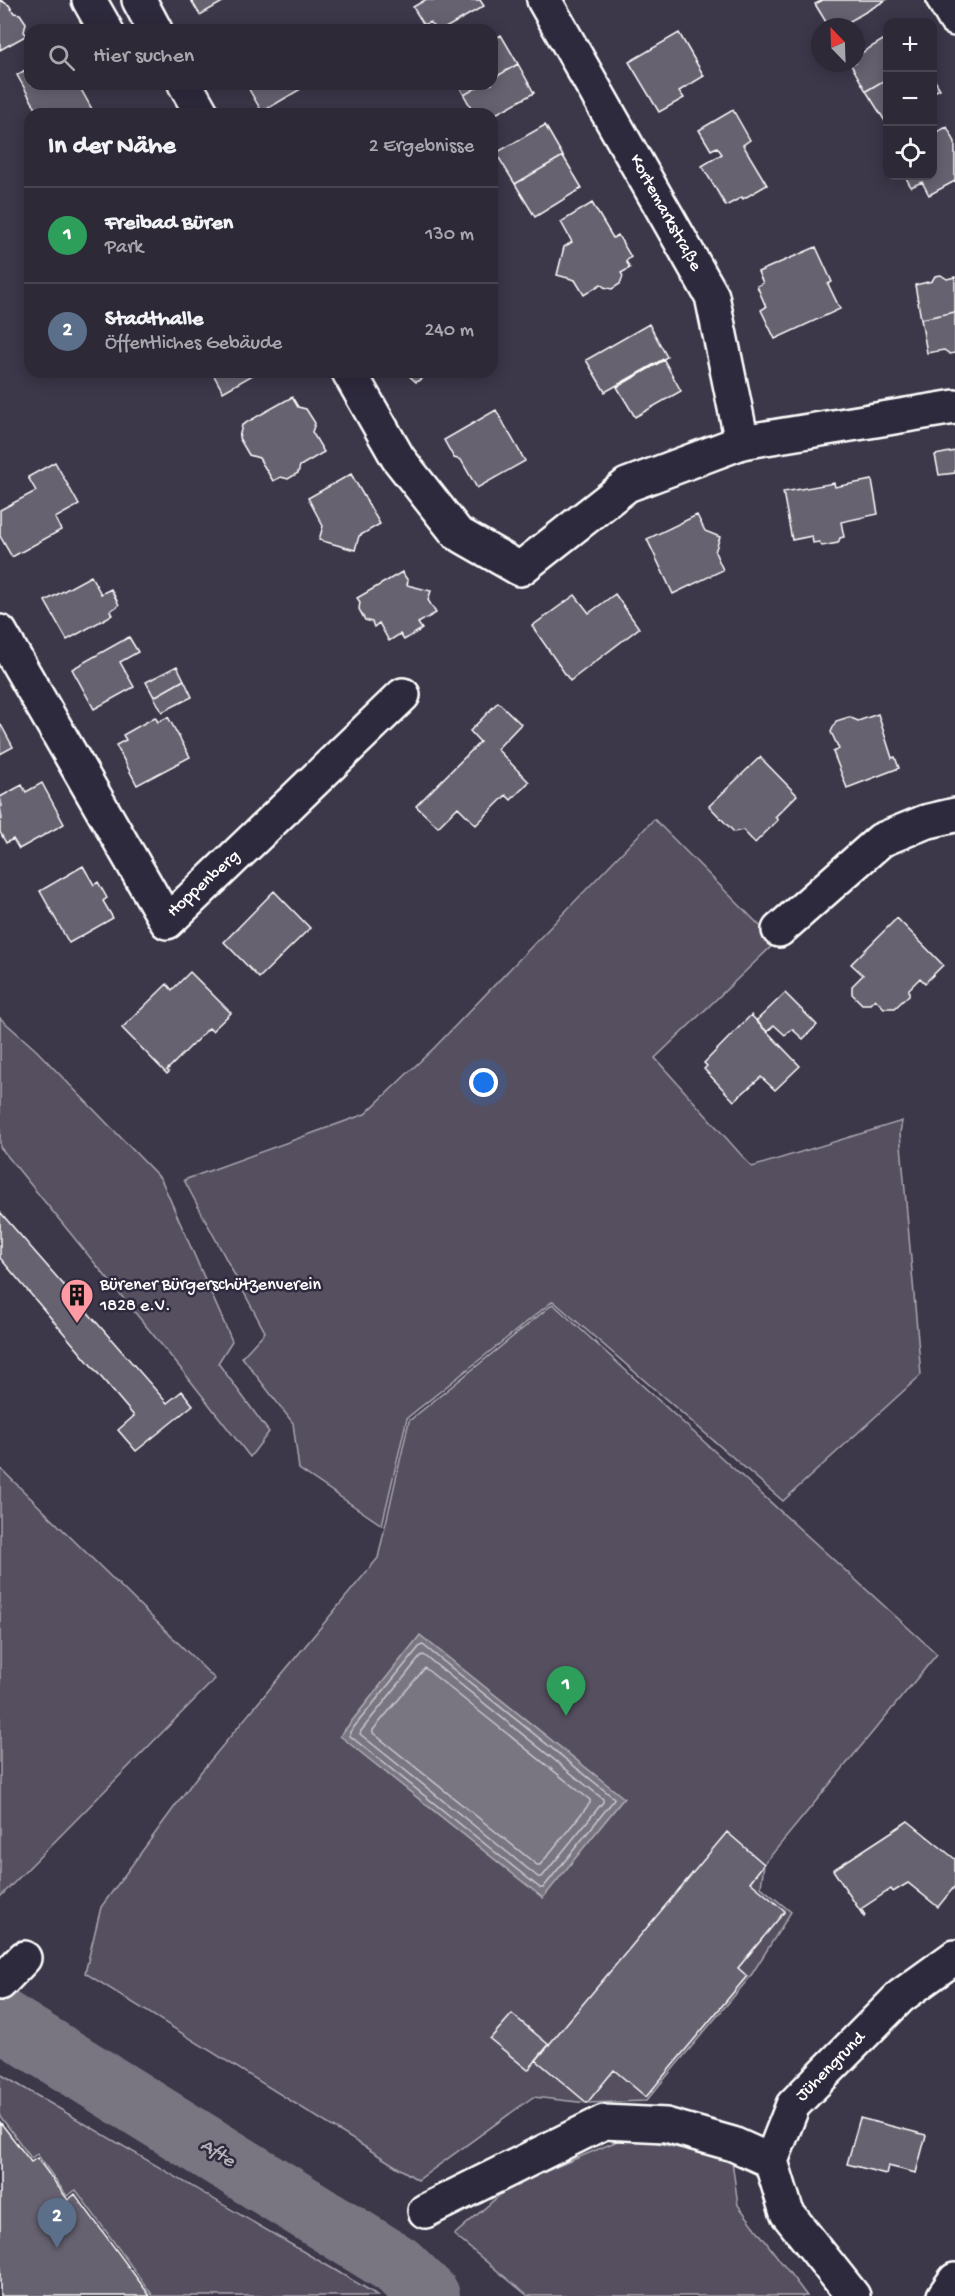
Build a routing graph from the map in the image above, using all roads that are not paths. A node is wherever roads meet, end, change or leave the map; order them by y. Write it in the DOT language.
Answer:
graph roads {
  1 [pos="89,0"];
  2 [pos="139,0"];
  3 [pos="544,0"];
  4 [pos="944,0"];
  5 [pos="955,19"];
  6 [pos="103,24"];
  7 [pos="152,24"];
  8 [pos="188,90"];
  9 [pos="199,108"];
  10 [pos="352,378"];
  11 [pos="955,406"];
  12 [pos="742,442"];
  13 [pos="0,632"];
  14 [pos="404,695"];
  15 [pos="955,815"];
  16 [pos="779,930"];
  17 [pos="955,1957"];
  18 [pos="771,2161"];
  19 [pos="425,2211"];
  20 [pos="955,2280"];
  21 [pos="853,2296"];
  22 [pos="944,2296"];
  1 -- 6 [label="street"];
  2 -- 7 [label="street"];
  3 -- 12 [label="street, Kortemarkstraße"];
  4 -- 5 [label="street"];
  8 -- 9 [label="street"];
  10 -- 12 [label="street"];
  11 -- 12 [label="street"];
  13 -- 14 [label="street, Hoppenberg"];
  15 -- 16 [label="street"];
  17 -- 18 [label="street, Jühengrund"];
  18 -- 19 [label="street"];
  18 -- 21 [label="street"];
  20 -- 22 [label="street"];
}
